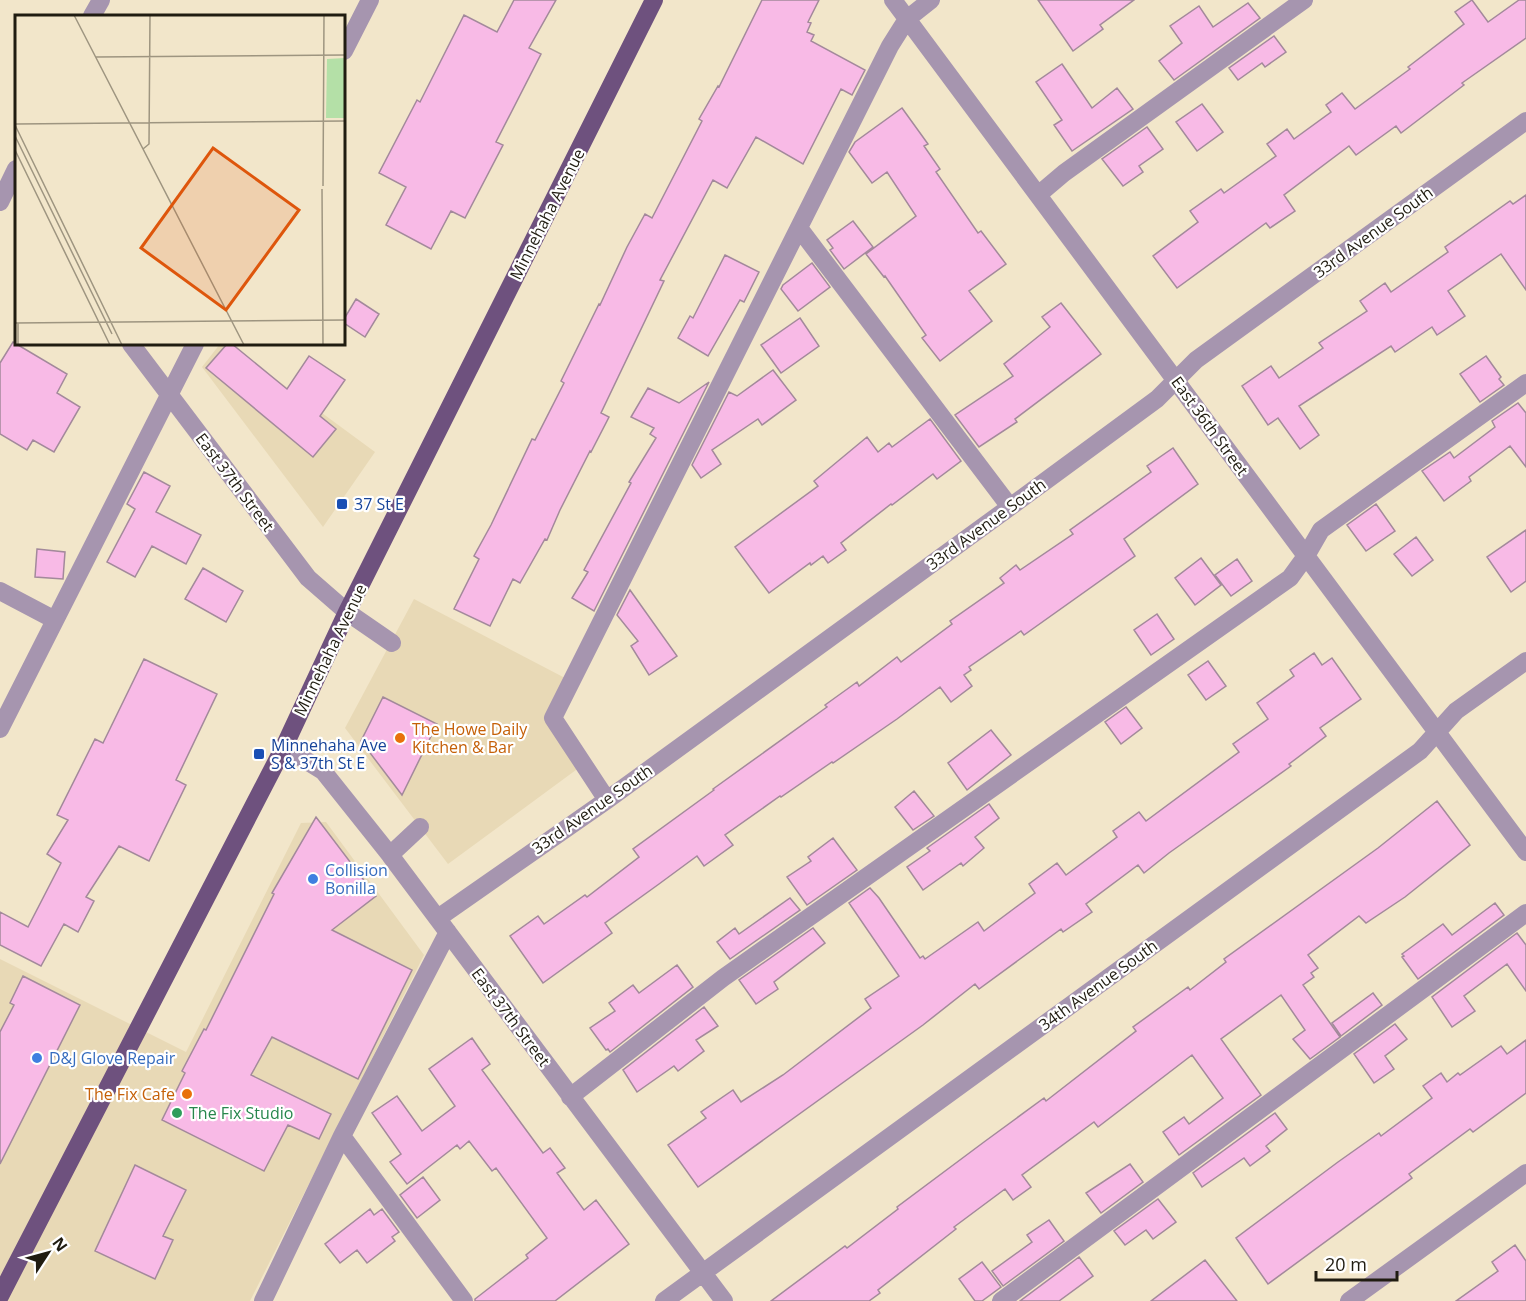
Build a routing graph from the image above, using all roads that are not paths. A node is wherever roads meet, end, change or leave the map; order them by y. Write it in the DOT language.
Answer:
graph roads {
  1 [pos="101,0"];
  2 [pos="370,0"];
  3 [pos="654,0"];
  4 [pos="893,0"];
  5 [pos="931,0"];
  6 [pos="1304,0"];
  7 [pos="93,15"];
  8 [pos="907,19"];
  9 [pos="345,49"];
  10 [pos="1526,121"];
  11 [pos="11,176"];
  12 [pos="1038,195"];
  13 [pos="0,202"];
  14 [pos="800,228"];
  15 [pos="132,345"];
  16 [pos="194,345"];
  17 [pos="1176,380"];
  18 [pos="1526,383"];
  19 [pos="169,394"];
  20 [pos="1010,507"];
  21 [pos="1306,556"];
  22 [pos="0,591"];
  23 [pos="347,612"];
  24 [pos="55,620"];
  25 [pos="392,643"];
  26 [pos="1526,661"];
  27 [pos="0,729"];
  28 [pos="1438,732"];
  29 [pos="284,747"];
  30 [pos="607,800"];
  31 [pos="420,827"];
  32 [pos="1526,852"];
  33 [pos="390,855"];
  34 [pos="1526,913"];
  35 [pos="443,925"];
  36 [pos="570,1096"];
  37 [pos="342,1136"];
  38 [pos="1526,1173"];
  39 [pos="703,1273"];
  40 [pos="0,1296"];
  41 [pos="263,1301"];
  42 [pos="464,1301"];
  43 [pos="664,1301"];
  44 [pos="723,1301"];
  45 [pos="1001,1301"];
  46 [pos="1349,1301"];
  1 -- 7 [label="street"];
  2 -- 9 [label="street"];
  3 -- 23 [label="main road, Minnehaha Avenue"];
  4 -- 8 [label="street, East 36th Street"];
  5 -- 8 [label="street"];
  6 -- 12 [label="street"];
  8 -- 12 [label="street, East 36th Street"];
  8 -- 14 [label="street"];
  10 -- 17 [label="street, 33rd Avenue South"];
  11 -- 13 [label="street"];
  12 -- 17 [label="street, East 36th Street"];
  14 -- 20 [label="street"];
  14 -- 30 [label="street"];
  15 -- 19 [label="street, East 37th Street"];
  16 -- 19 [label="street"];
  17 -- 20 [label="street, 33rd Avenue South"];
  17 -- 21 [label="street, East 36th Street"];
  18 -- 21 [label="street"];
  19 -- 23 [label="street, East 37th Street"];
  19 -- 24 [label="street"];
  20 -- 30 [label="street, 33rd Avenue South"];
  21 -- 28 [label="street, East 36th Street"];
  21 -- 36 [label="street"];
  22 -- 24 [label="street"];
  23 -- 25 [label="street, East 37th Street"];
  23 -- 29 [label="main road, Minnehaha Avenue"];
  24 -- 27 [label="street"];
  26 -- 28 [label="street, 34th Avenue South"];
  28 -- 32 [label="street, East 36th Street"];
  28 -- 39 [label="street, 34th Avenue South"];
  29 -- 33 [label="street, East 37th Street"];
  29 -- 40 [label="main road, Minnehaha Avenue"];
  30 -- 35 [label="street, 33rd Avenue South"];
  31 -- 33 [label="street"];
  33 -- 35 [label="street, East 37th Street"];
  34 -- 45 [label="street"];
  35 -- 36 [label="street, East 37th Street"];
  35 -- 37 [label="street"];
  36 -- 39 [label="street, East 37th Street"];
  37 -- 41 [label="street"];
  37 -- 42 [label="street"];
  38 -- 46 [label="street"];
  39 -- 43 [label="street, 34th Avenue South"];
  39 -- 44 [label="street, East 37th Street"];
}
